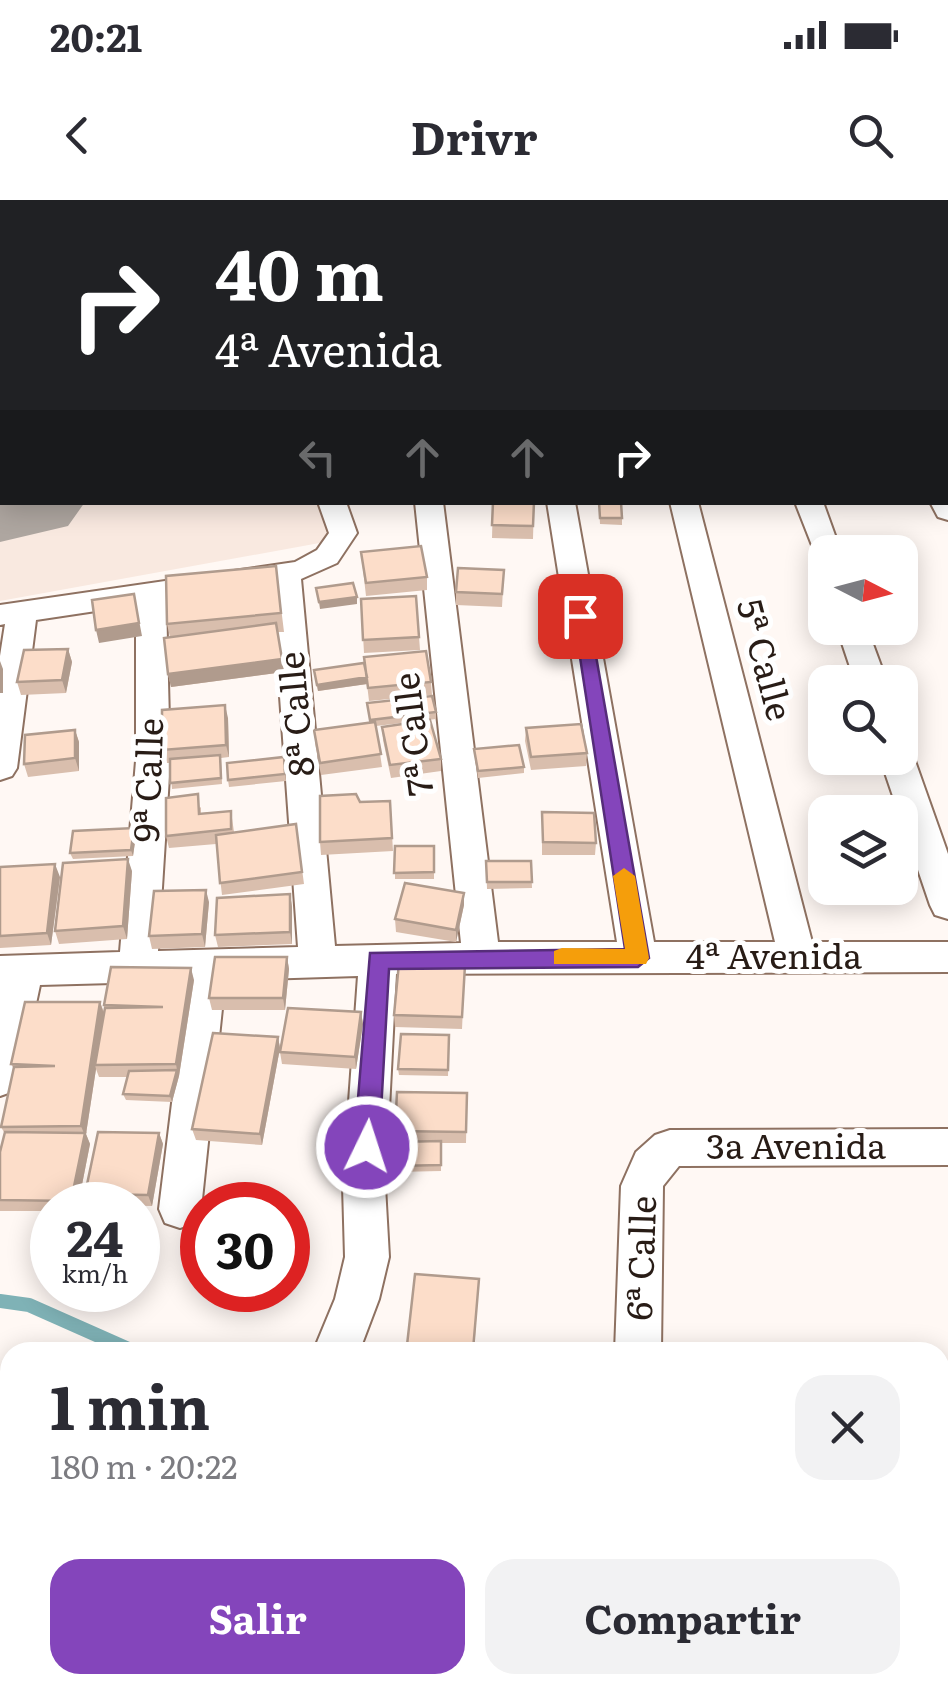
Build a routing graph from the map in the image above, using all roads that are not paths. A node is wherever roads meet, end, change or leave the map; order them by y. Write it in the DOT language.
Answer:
graph roads {
  1 [pos="333,505"];
  2 [pos="429,505"];
  3 [pos="561,505"];
  4 [pos="685,505"];
  5 [pos="811,505"];
  6 [pos="821,535"];
  7 [pos="286,574"];
  8 [pos="150,592"];
  9 [pos="11,613"];
  10 [pos="0,768"];
  11 [pos="903,775"];
  12 [pos="948,905"];
  13 [pos="797,955"];
  14 [pos="481,957"];
  15 [pos="948,957"];
  16 [pos="638,958"];
  17 [pos="378,960"];
  18 [pos="318,962"];
  19 [pos="208,965"];
  20 [pos="138,967"];
  21 [pos="12,971"];
  22 [pos="0,1079"];
  23 [pos="948,1147"];
  24 [pos="650,1165"];
  25 [pos="183,1182"];
  26 [pos="340,1342"];
  27 [pos="638,1342"];
  1 -- 7 [label="street"];
  2 -- 14 [label="street, 7ª Calle"];
  3 -- 16 [label="street"];
  4 -- 13 [label="street, 5ª Calle"];
  5 -- 6 [label="street"];
  7 -- 8 [label="street"];
  7 -- 18 [label="street, 8ª Calle"];
  8 -- 9 [label="street"];
  8 -- 20 [label="street, 9ª Calle"];
  9 -- 10 [label="street"];
  11 -- 12 [label="street"];
  13 -- 15 [label="street, 4ª Avenida"];
  13 -- 16 [label="street, 4ª Avenida"];
  14 -- 16 [label="street, 4ª Avenida"];
  14 -- 17 [label="street, 4ª Avenida"];
  17 -- 18 [label="street, 4ª Avenida"];
  17 -- 26 [label="street"];
  18 -- 19 [label="street, 4ª Avenida"];
  19 -- 20 [label="street, 4ª Avenida"];
  19 -- 25 [label="street"];
  20 -- 21 [label="street, 4ª Avenida"];
  21 -- 22 [label="street"];
  23 -- 24 [label="street, 3a Avenida"];
  24 -- 27 [label="street, 6ª Calle"];
}
